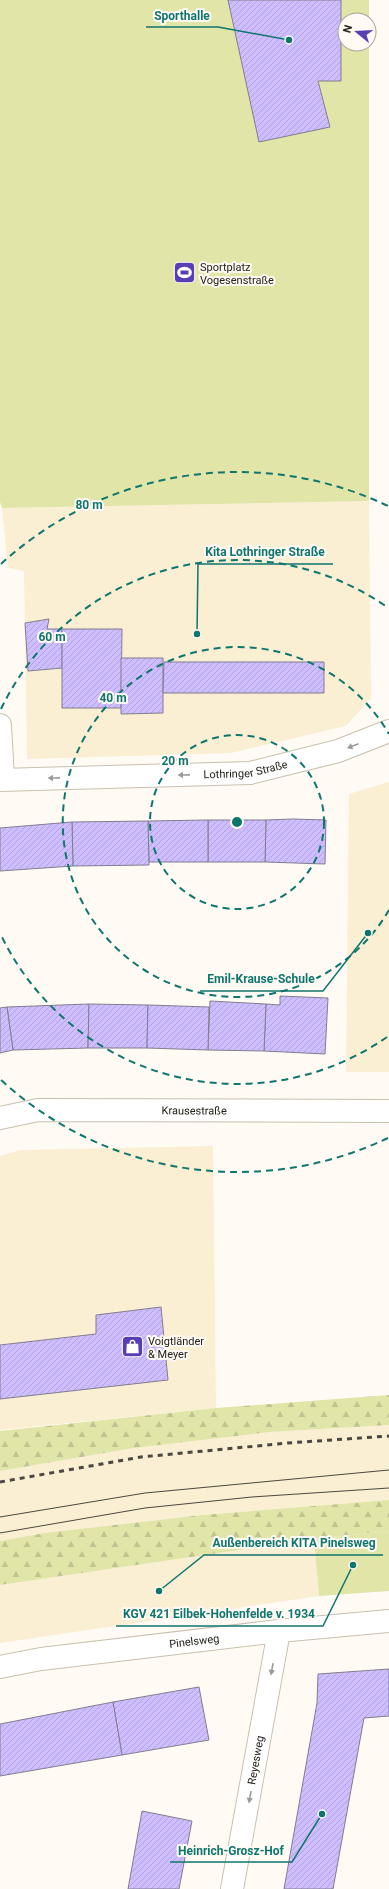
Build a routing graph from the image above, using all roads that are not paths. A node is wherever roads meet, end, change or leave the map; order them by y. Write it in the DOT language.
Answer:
graph roads {
  1 [pos="0,726"];
  2 [pos="389,731"];
  3 [pos="1,780"];
  4 [pos="389,1111"];
  5 [pos="0,1118"];
  6 [pos="389,1621"];
  7 [pos="279,1631"];
  8 [pos="0,1667"];
  9 [pos="232,1889"];
  1 -- 3 [label="street"];
  2 -- 3 [label="street, Lothringer Straße, one-way"];
  4 -- 5 [label="street, Krausestraße"];
  6 -- 7 [label="street, Pinelsweg"];
  7 -- 8 [label="street, Pinelsweg"];
  7 -- 9 [label="street, Reyesweg, one-way"];
}
